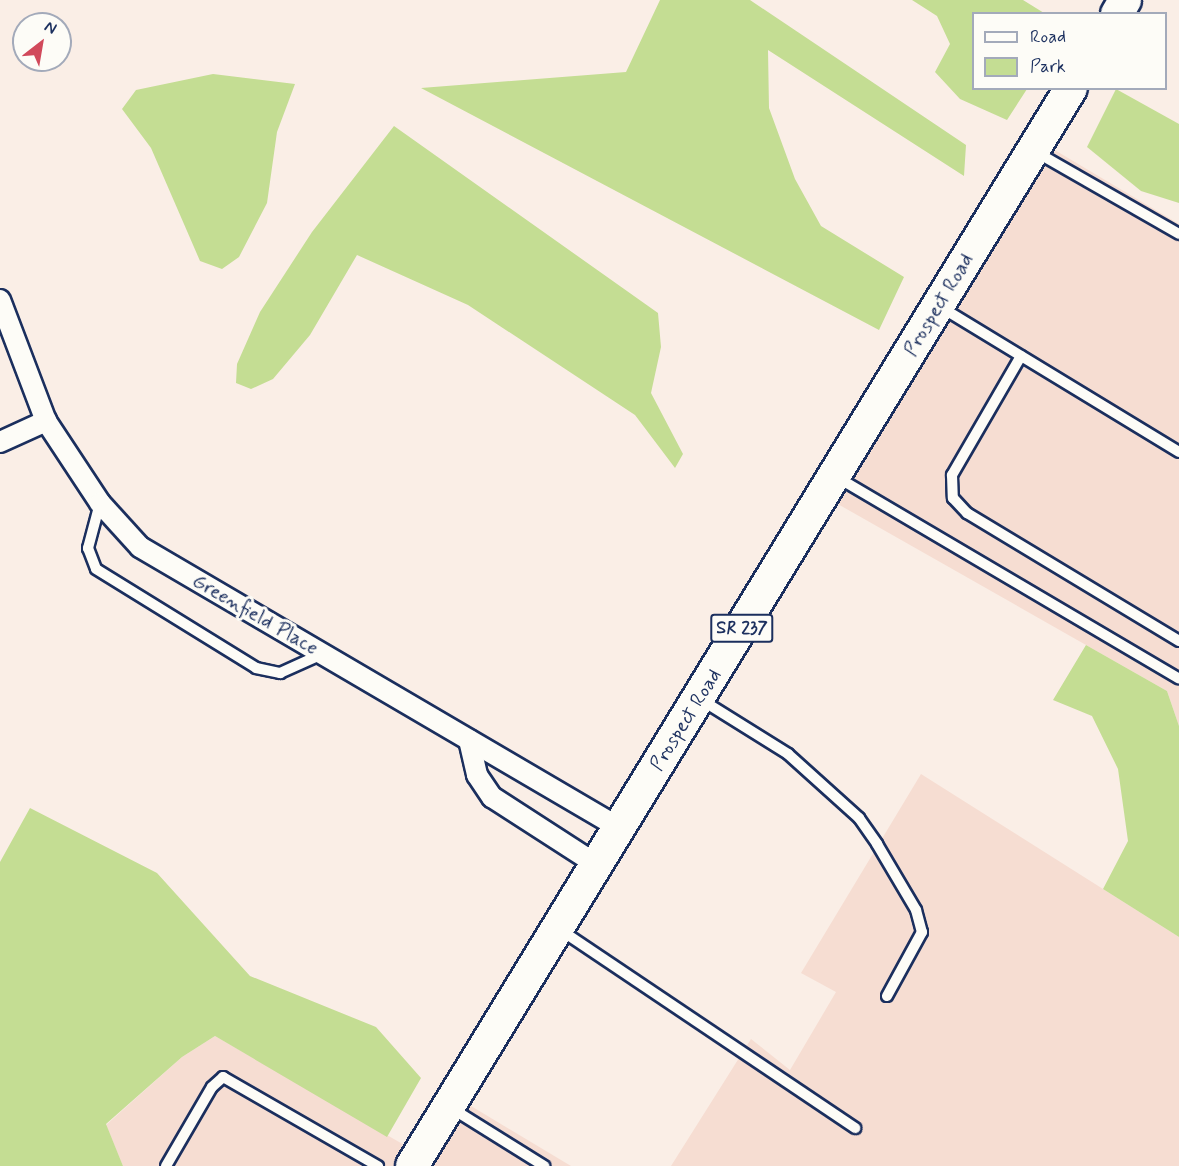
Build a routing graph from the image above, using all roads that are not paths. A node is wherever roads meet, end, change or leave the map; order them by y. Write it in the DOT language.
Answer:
graph roads {
  1 [pos="1070,90"];
  2 [pos="1033,151"];
  3 [pos="1179,234"];
  4 [pos="0,300"];
  5 [pos="939,305"];
  6 [pos="1021,356"];
  7 [pos="46,421"];
  8 [pos="0,442"];
  9 [pos="1179,452"];
  10 [pos="835,475"];
  11 [pos="100,503"];
  12 [pos="1179,641"];
  13 [pos="322,654"];
  14 [pos="1179,679"];
  15 [pos="699,698"];
  16 [pos="469,741"];
  17 [pos="618,827"];
  18 [pos="594,863"];
  19 [pos="556,927"];
  20 [pos="887,996"];
  21 [pos="448,1106"];
  22 [pos="855,1128"];
  23 [pos="166,1166"];
  24 [pos="378,1166"];
  25 [pos="412,1166"];
  26 [pos="544,1166"];
  1 -- 2 [label="main road, Prospect Road / SR 237"];
  2 -- 3 [label="lane"];
  2 -- 5 [label="main road, Prospect Road / SR 237"];
  4 -- 7 [label="street, Greenfield Place"];
  5 -- 6 [label="lane"];
  5 -- 10 [label="main road, Prospect Road / SR 237"];
  6 -- 9 [label="lane"];
  6 -- 12 [label="lane"];
  7 -- 8 [label="street"];
  7 -- 11 [label="street, Greenfield Place"];
  10 -- 14 [label="lane"];
  10 -- 15 [label="main road, Prospect Road / SR 237"];
  11 -- 13 [label="street, Greenfield Place"];
  11 -- 13 [label="lane"];
  13 -- 16 [label="street, Greenfield Place"];
  15 -- 17 [label="main road, Prospect Road / SR 237"];
  15 -- 20 [label="lane"];
  16 -- 17 [label="street, Greenfield Place"];
  16 -- 18 [label="street"];
  17 -- 18 [label="main road, Prospect Road / SR 237"];
  18 -- 19 [label="main road, Prospect Road / SR 237"];
  19 -- 21 [label="main road, Prospect Road / SR 237"];
  19 -- 22 [label="lane"];
  21 -- 25 [label="main road, Prospect Road / SR 237"];
  21 -- 26 [label="lane"];
  23 -- 24 [label="lane"];
}
